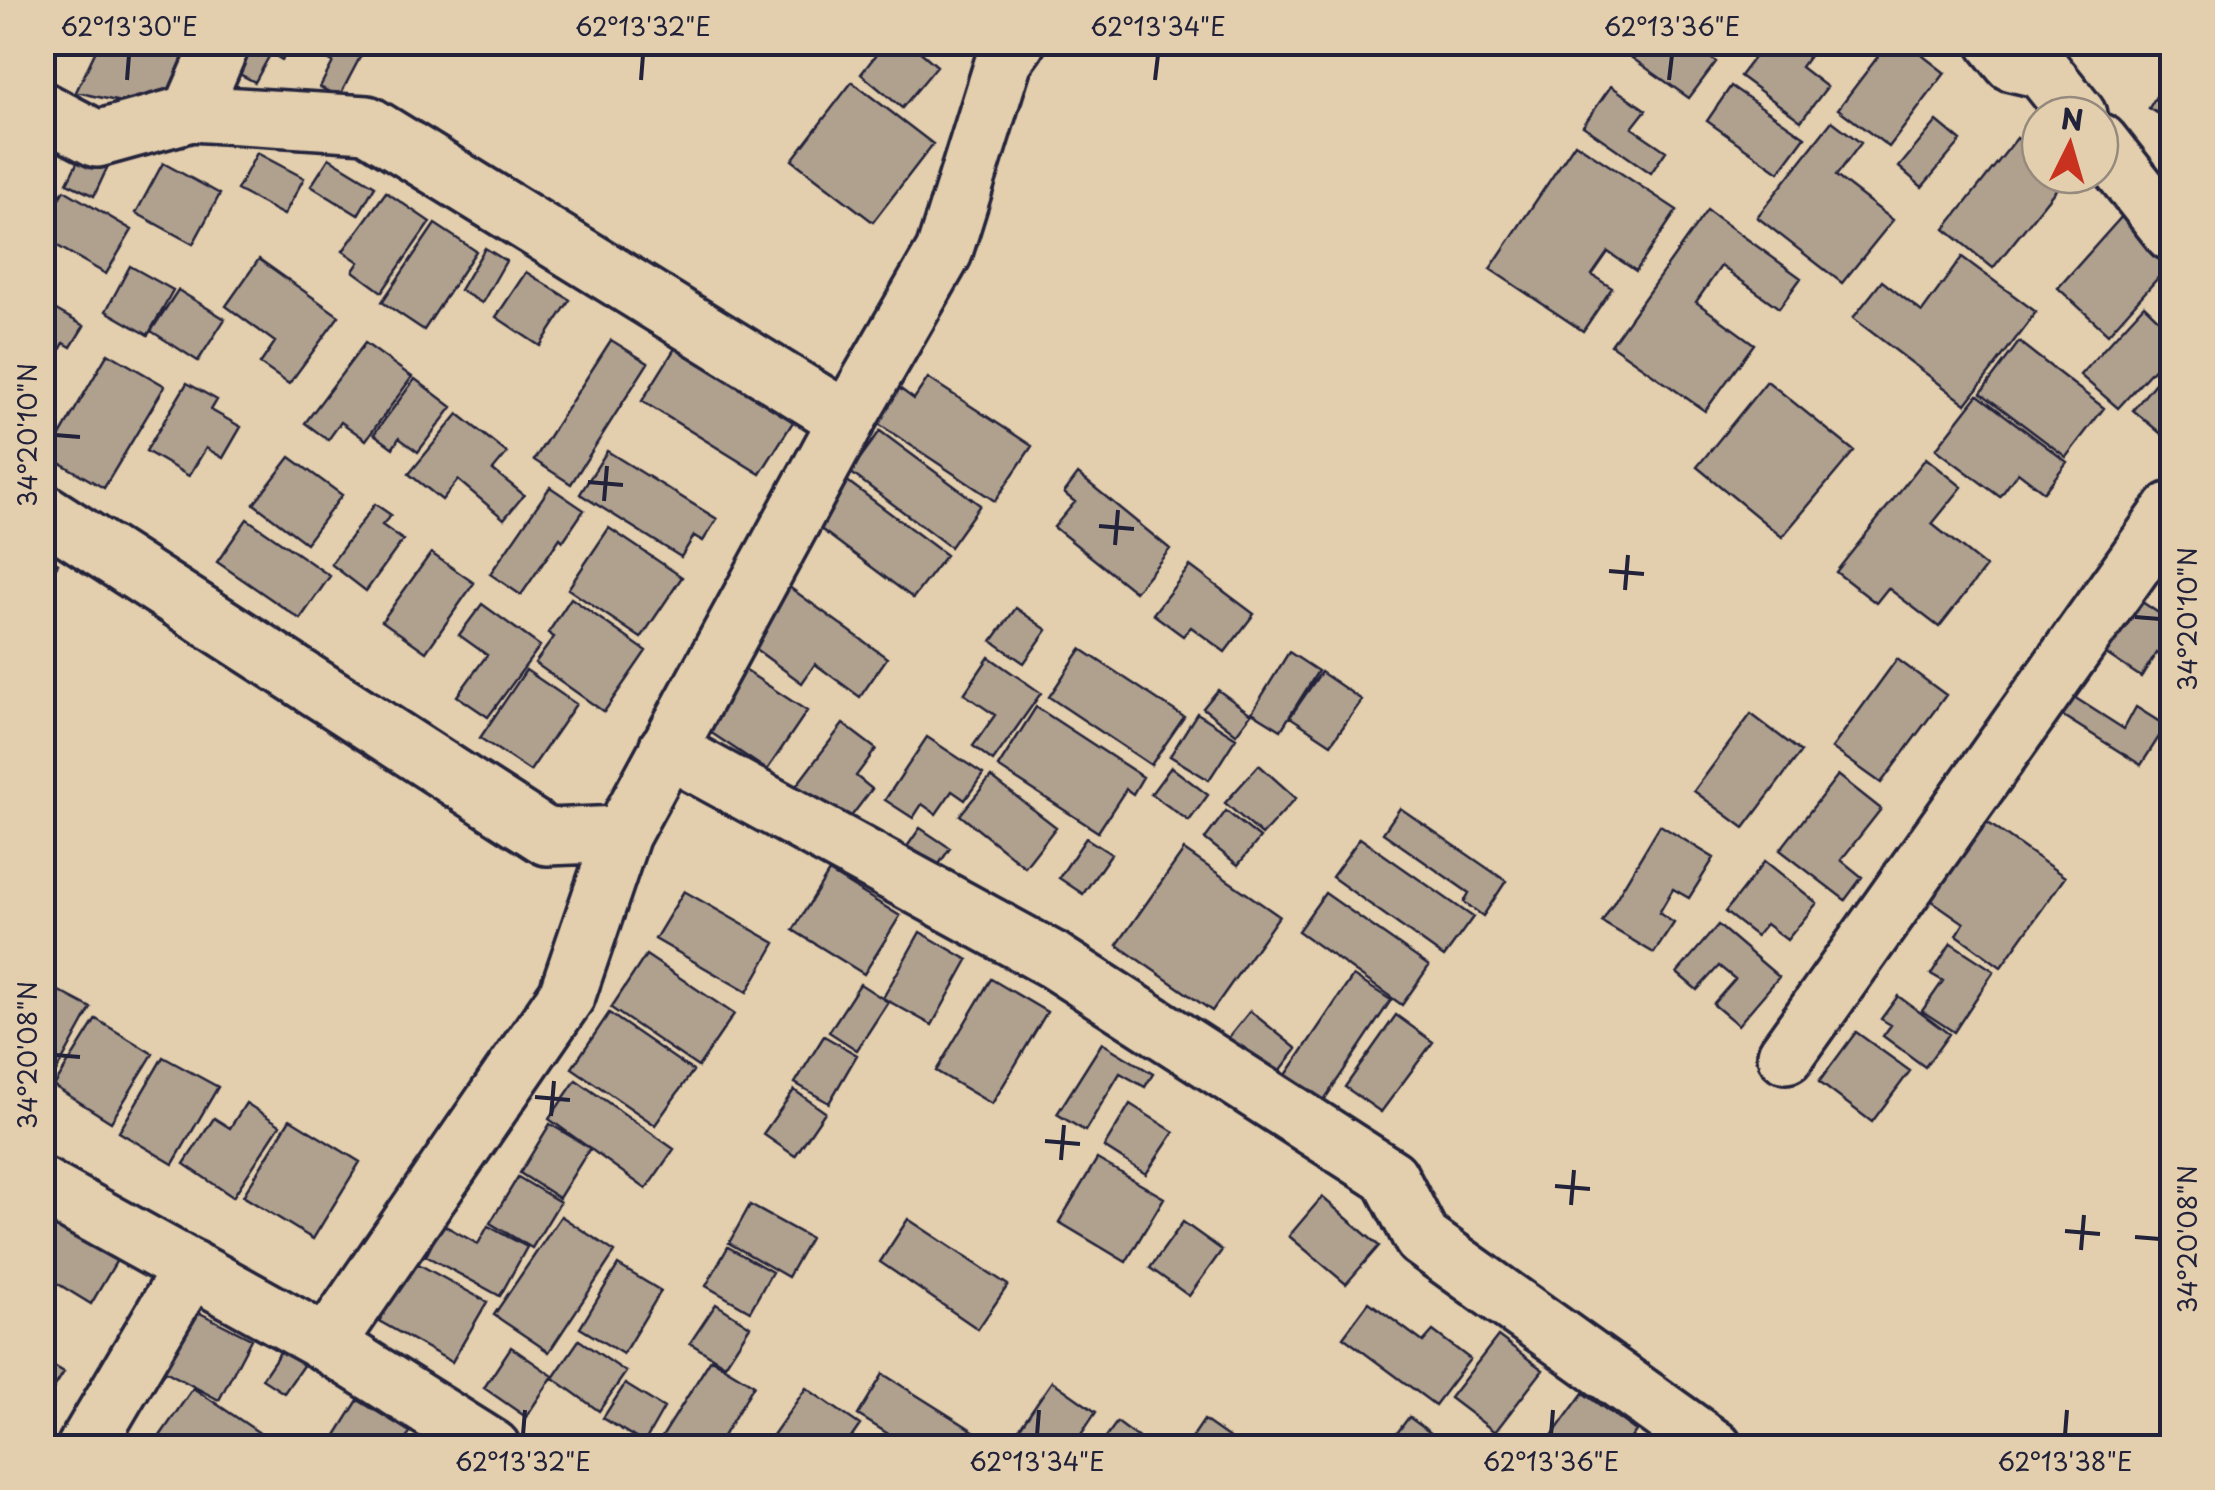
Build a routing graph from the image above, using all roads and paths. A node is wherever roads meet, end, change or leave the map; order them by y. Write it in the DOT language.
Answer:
graph roads {
  1 [pos="222,42"];
  2 [pos="1017,42"];
  3 [pos="1995,42"];
  4 [pos="2052,56"];
  5 [pos="2069,95"];
  6 [pos="42,110"];
  7 [pos="191,113"];
  8 [pos="2120,167"];
  9 [pos="2172,233"];
  10 [pos="847,420"];
  11 [pos="2172,510"];
  12 [pos="42,512"];
  13 [pos="667,748"];
  14 [pos="622,834"];
  15 [pos="1786,1055"];
  16 [pos="42,1186"];
  17 [pos="190,1268"];
  18 [pos="328,1344"];
  19 [pos="437,1433"];
  20 [pos="1685,1439"];
  21 [pos="85,1448"];
  22 [pos="492,1448"];
  1 -- 7 [label="street"];
  2 -- 10 [label="street"];
  3 -- 4 [label="street"];
  4 -- 5 [label="street"];
  6 -- 7 [label="street"];
  7 -- 10 [label="street"];
  8 -- 9 [label="street"];
  10 -- 13 [label="street"];
  11 -- 15 [label="street"];
  12 -- 14 [label="street"];
  13 -- 14 [label="street"];
  13 -- 20 [label="street"];
  14 -- 18 [label="street"];
  16 -- 17 [label="street"];
  17 -- 18 [label="street"];
  17 -- 21 [label="street"];
  18 -- 19 [label="street"];
  19 -- 22 [label="street"];
}
